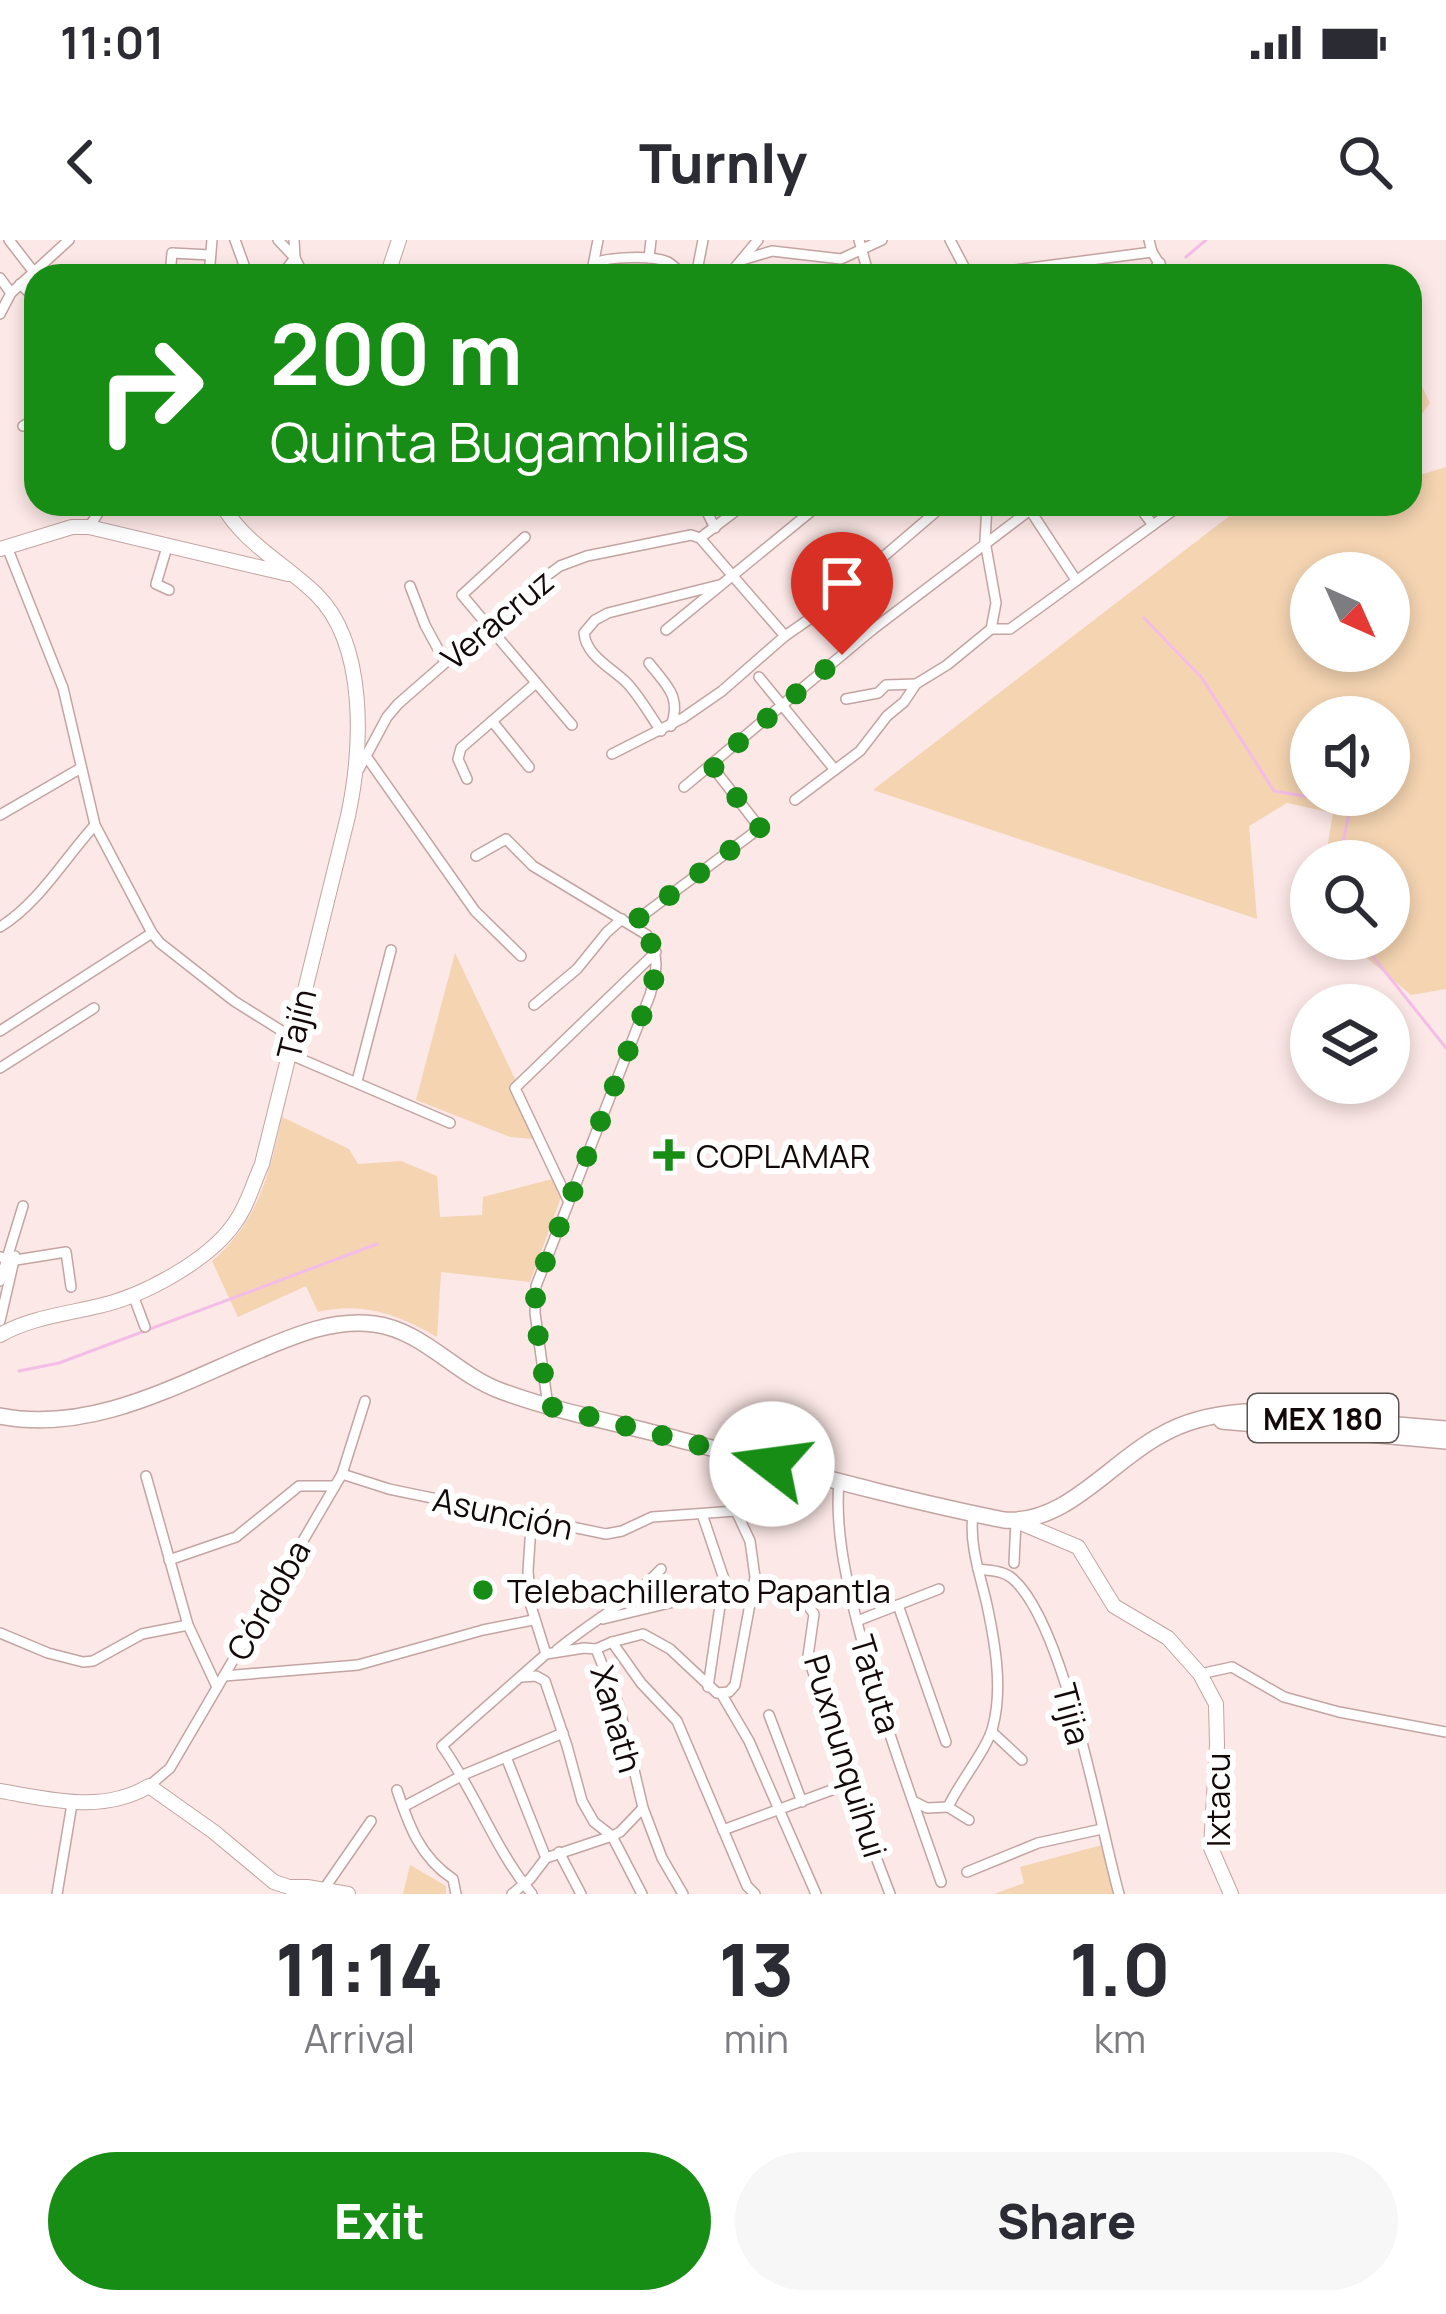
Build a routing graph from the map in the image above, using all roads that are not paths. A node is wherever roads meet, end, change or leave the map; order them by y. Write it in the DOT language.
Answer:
graph roads {
  1 [pos="9,240"];
  2 [pos="69,240"];
  3 [pos="212,240"];
  4 [pos="278,240"];
  5 [pos="294,240"];
  6 [pos="598,240"];
  7 [pos="651,240"];
  8 [pos="758,240"];
  9 [pos="850,240"];
  10 [pos="882,240"];
  11 [pos="860,245"];
  12 [pos="1150,247"];
  13 [pos="210,255"];
  14 [pos="295,258"];
  15 [pos="649,258"];
  16 [pos="742,260"];
  17 [pos="1082,260"];
  18 [pos="594,262"];
  19 [pos="1160,263"];
  20 [pos="28,264"];
  21 [pos="42,264"];
  22 [pos="171,264"];
  23 [pos="209,264"];
  24 [pos="290,264"];
  25 [pos="298,264"];
  26 [pos="670,264"];
  27 [pos="738,264"];
  28 [pos="1054,264"];
  29 [pos="1077,264"];
  30 [pos="0,278"];
  31 [pos="24,280"];
  32 [pos="20,284"];
  33 [pos="24,288"];
  34 [pos="11,293"];
  35 [pos="0,314"];
  36 [pos="93,516"];
  37 [pos="229,516"];
  38 [pos="709,516"];
  39 [pos="730,516"];
  40 [pos="805,516"];
  41 [pos="931,516"];
  42 [pos="987,516"];
  43 [pos="1018,516"];
  44 [pos="1037,516"];
  45 [pos="1147,516"];
  46 [pos="1165,516"];
  47 [pos="1153,524"];
  48 [pos="88,527"];
  49 [pos="715,528"];
  50 [pos="525,537"];
  51 [pos="700,538"];
  52 [pos="986,541"];
  53 [pos="167,547"];
  54 [pos="3,548"];
  55 [pos="732,575"];
  56 [pos="293,576"];
  57 [pos="1076,580"];
  58 [pos="719,585"];
  59 [pos="410,586"];
  60 [pos="848,587"];
  61 [pos="169,590"];
  62 [pos="488,625"];
  63 [pos="991,629"];
  64 [pos="666,630"];
  65 [pos="872,630"];
  66 [pos="785,635"];
  67 [pos="445,662"];
  68 [pos="649,663"];
  69 [pos="759,677"];
  70 [pos="536,683"];
  71 [pos="916,684"];
  72 [pos="878,693"];
  73 [pos="846,699"];
  74 [pos="780,705"];
  75 [pos="887,716"];
  76 [pos="492,722"];
  77 [pos="572,725"];
  78 [pos="666,728"];
  79 [pos="612,754"];
  80 [pos="366,756"];
  81 [pos="712,765"];
  82 [pos="529,767"];
  83 [pos="81,768"];
  84 [pos="835,770"];
  85 [pos="357,774"];
  86 [pos="467,779"];
  87 [pos="684,787"];
  88 [pos="796,800"];
  89 [pos="0,815"];
  90 [pos="95,826"];
  91 [pos="476,856"];
  92 [pos="627,922"];
  93 [pos="0,927"];
  94 [pos="152,933"];
  95 [pos="391,950"];
  96 [pos="656,952"];
  97 [pos="521,956"];
  98 [pos="534,1005"];
  99 [pos="94,1008"];
  100 [pos="0,1031"];
  101 [pos="291,1046"];
  102 [pos="0,1068"];
  103 [pos="357,1081"];
  104 [pos="450,1123"];
  105 [pos="568,1200"];
  106 [pos="23,1206"];
  107 [pos="7,1259"];
  108 [pos="0,1281"];
  109 [pos="71,1287"];
  110 [pos="3,1293"];
  111 [pos="134,1295"];
  112 [pos="0,1321"];
  113 [pos="145,1327"];
  114 [pos="0,1335"];
  115 [pos="365,1401"];
  116 [pos="548,1406"];
  117 [pos="0,1416"];
  118 [pos="1202,1421"];
  119 [pos="1446,1429"];
  120 [pos="1446,1442"];
  121 [pos="739,1455"];
  122 [pos="342,1474"];
  123 [pos="146,1476"];
  124 [pos="839,1481"];
  125 [pos="335,1486"];
  126 [pos="736,1511"];
  127 [pos="533,1514"];
  128 [pos="702,1514"];
  129 [pos="973,1514"];
  130 [pos="1016,1521"];
  131 [pos="170,1560"];
  132 [pos="1014,1563"];
  133 [pos="661,1569"];
  134 [pos="978,1569"];
  135 [pos="755,1588"];
  136 [pos="939,1589"];
  137 [pos="721,1598"];
  138 [pos="898,1605"];
  139 [pos="533,1620"];
  140 [pos="857,1621"];
  141 [pos="594,1623"];
  142 [pos="188,1625"];
  143 [pos="0,1633"];
  144 [pos="612,1642"];
  145 [pos="596,1649"];
  146 [pos="550,1653"];
  147 [pos="1200,1674"];
  148 [pos="224,1676"];
  149 [pos="522,1677"];
  150 [pos="218,1687"];
  151 [pos="708,1687"];
  152 [pos="722,1695"];
  153 [pos="769,1714"];
  154 [pos="992,1732"];
  155 [pos="1446,1732"];
  156 [pos="563,1733"];
  157 [pos="946,1742"];
  158 [pos="506,1757"];
  159 [pos="1022,1760"];
  160 [pos="463,1775"];
  161 [pos="848,1784"];
  162 [pos="149,1786"];
  163 [pos="398,1790"];
  164 [pos="0,1791"];
  165 [pos="913,1801"];
  166 [pos="802,1802"];
  167 [pos="72,1804"];
  168 [pos="403,1807"];
  169 [pos="643,1808"];
  170 [pos="948,1808"];
  171 [pos="780,1811"];
  172 [pos="969,1820"];
  173 [pos="371,1821"];
  174 [pos="1102,1829"];
  175 [pos="723,1830"];
  176 [pos="612,1836"];
  177 [pos="559,1852"];
  178 [pos="546,1858"];
  179 [pos="967,1872"];
  180 [pos="941,1882"];
  181 [pos="524,1884"];
  182 [pos="324,1889"];
  183 [pos="885,1893"];
  184 [pos="57,1894"];
  185 [pos="348,1894"];
  186 [pos="456,1894"];
  187 [pos="512,1894"];
  188 [pos="532,1894"];
  189 [pos="581,1894"];
  190 [pos="643,1894"];
  191 [pos="683,1894"];
  192 [pos="755,1894"];
  193 [pos="816,1894"];
  194 [pos="1119,1894"];
  195 [pos="1231,1894"];
  1 -- 20 [label="street"];
  2 -- 21 [label="street"];
  3 -- 13 [label="street"];
  4 -- 14 [label="street"];
  5 -- 14 [label="street"];
  6 -- 18 [label="street"];
  7 -- 15 [label="street"];
  8 -- 16 [label="street"];
  9 -- 11 [label="street"];
  10 -- 11 [label="street"];
  11 -- 16 [label="street"];
  12 -- 17 [label="street"];
  12 -- 19 [label="street"];
  13 -- 22 [label="street"];
  13 -- 23 [label="street"];
  14 -- 24 [label="street"];
  14 -- 25 [label="street"];
  15 -- 18 [label="street"];
  15 -- 26 [label="street"];
  16 -- 27 [label="street"];
  17 -- 28 [label="street"];
  17 -- 29 [label="street"];
  30 -- 34 [label="street"];
  31 -- 32 [label="street"];
  32 -- 33 [label="street"];
  32 -- 34 [label="street"];
  34 -- 35 [label="street"];
  36 -- 48 [label="street"];
  37 -- 56 [label="street, Tajín"];
  38 -- 49 [label="street"];
  39 -- 49 [label="street, Veracruz"];
  40 -- 55 [label="street"];
  41 -- 60 [label="street"];
  42 -- 52 [label="street"];
  43 -- 52 [label="street"];
  44 -- 57 [label="street"];
  45 -- 47 [label="street"];
  46 -- 47 [label="street"];
  47 -- 57 [label="street"];
  48 -- 53 [label="street"];
  48 -- 54 [label="street"];
  49 -- 51 [label="street, Veracruz"];
  50 -- 62 [label="street"];
  51 -- 55 [label="street"];
  51 -- 62 [label="street, Veracruz"];
  52 -- 63 [label="street"];
  52 -- 65 [label="street"];
  53 -- 56 [label="street"];
  53 -- 61 [label="street"];
  54 -- 83 [label="street"];
  55 -- 58 [label="street"];
  55 -- 66 [label="street"];
  56 -- 85 [label="street, Tajín"];
  57 -- 63 [label="street"];
  58 -- 64 [label="street"];
  58 -- 78 [label="street"];
  59 -- 67 [label="street"];
  62 -- 67 [label="street, Veracruz"];
  62 -- 70 [label="street"];
  63 -- 71 [label="street"];
  65 -- 66 [label="street"];
  65 -- 74 [label="street"];
  66 -- 78 [label="street"];
  67 -- 80 [label="street, Veracruz"];
  68 -- 78 [label="street"];
  69 -- 74 [label="street"];
  70 -- 76 [label="street"];
  70 -- 77 [label="street"];
  71 -- 72 [label="street"];
  71 -- 75 [label="street"];
  72 -- 73 [label="street"];
  72 -- 75 [label="street"];
  74 -- 81 [label="street"];
  74 -- 84 [label="street"];
  75 -- 84 [label="street"];
  76 -- 82 [label="street"];
  76 -- 86 [label="street"];
  78 -- 79 [label="street"];
  80 -- 85 [label="street, Veracruz"];
  80 -- 97 [label="street"];
  81 -- 87 [label="street"];
  81 -- 92 [label="street"];
  83 -- 89 [label="street"];
  83 -- 90 [label="street"];
  84 -- 88 [label="street"];
  85 -- 101 [label="street, Tajín"];
  90 -- 93 [label="street"];
  90 -- 94 [label="street"];
  91 -- 92 [label="street"];
  92 -- 96 [label="street"];
  92 -- 98 [label="street"];
  94 -- 100 [label="street"];
  94 -- 101 [label="street"];
  95 -- 103 [label="street"];
  96 -- 105 [label="street"];
  96 -- 105 [label="street"];
  99 -- 102 [label="street"];
  101 -- 103 [label="street"];
  101 -- 111 [label="street, Tajín"];
  103 -- 104 [label="street"];
  105 -- 116 [label="street"];
  106 -- 107 [label="street"];
  107 -- 108 [label="street"];
  107 -- 109 [label="street"];
  107 -- 110 [label="street"];
  110 -- 112 [label="street"];
  111 -- 113 [label="street"];
  111 -- 114 [label="street, Tajín"];
  115 -- 122 [label="street, Córdoba"];
  116 -- 117 [label="main road"];
  116 -- 121 [label="main road"];
  118 -- 119 [label="main road, MEX 180"];
  118 -- 120 [label="main road, MEX 180"];
  118 -- 130 [label="main road, MEX 180"];
  121 -- 124 [label="main road"];
  121 -- 126 [label="street"];
  122 -- 125 [label="street, Córdoba"];
  122 -- 127 [label="street, Asunción"];
  123 -- 131 [label="street"];
  124 -- 129 [label="main road"];
  124 -- 140 [label="street, Tatuta"];
  125 -- 131 [label="street"];
  125 -- 148 [label="street, Córdoba"];
  126 -- 128 [label="street, Asunción"];
  126 -- 135 [label="street"];
  127 -- 128 [label="street, Asunción"];
  127 -- 139 [label="street"];
  128 -- 137 [label="street"];
  129 -- 130 [label="main road"];
  129 -- 134 [label="street"];
  130 -- 132 [label="street"];
  130 -- 147 [label="street"];
  131 -- 142 [label="street"];
  133 -- 141 [label="street"];
  134 -- 154 [label="street"];
  134 -- 174 [label="street, Tijia"];
  135 -- 152 [label="street"];
  135 -- 161 [label="street, Puxnunquihui"];
  136 -- 138 [label="street"];
  137 -- 141 [label="street"];
  137 -- 151 [label="street"];
  138 -- 140 [label="street"];
  138 -- 157 [label="street"];
  139 -- 146 [label="street"];
  139 -- 148 [label="street"];
  140 -- 165 [label="street, Tatuta"];
  141 -- 146 [label="street"];
  142 -- 143 [label="street"];
  142 -- 150 [label="street"];
  144 -- 145 [label="street, Xanath"];
  144 -- 151 [label="street, Xanath"];
  144 -- 175 [label="street"];
  145 -- 146 [label="street"];
  145 -- 169 [label="street, Xanath"];
  146 -- 149 [label="street"];
  147 -- 155 [label="street"];
  147 -- 195 [label="street, Ixtacu"];
  148 -- 150 [label="street, Córdoba"];
  149 -- 156 [label="street"];
  149 -- 160 [label="street"];
  150 -- 162 [label="street, Córdoba"];
  151 -- 152 [label="street, Xanath"];
  152 -- 171 [label="street"];
  153 -- 166 [label="street"];
  154 -- 159 [label="street"];
  154 -- 170 [label="street"];
  156 -- 158 [label="street"];
  156 -- 176 [label="street"];
  158 -- 160 [label="street"];
  158 -- 178 [label="street"];
  160 -- 168 [label="street"];
  160 -- 181 [label="street"];
  161 -- 166 [label="street"];
  161 -- 183 [label="street, Puxnunquihui"];
  162 -- 167 [label="street"];
  162 -- 182 [label="street"];
  163 -- 168 [label="street"];
  164 -- 167 [label="street"];
  165 -- 170 [label="street"];
  165 -- 180 [label="street, Tatuta"];
  166 -- 171 [label="street"];
  167 -- 184 [label="street"];
  168 -- 186 [label="street"];
  169 -- 176 [label="street"];
  169 -- 191 [label="street, Xanath"];
  170 -- 172 [label="street"];
  171 -- 175 [label="street"];
  171 -- 193 [label="street"];
  173 -- 182 [label="street"];
  174 -- 179 [label="street"];
  174 -- 194 [label="street, Tijia"];
  175 -- 192 [label="street"];
  176 -- 177 [label="street"];
  176 -- 190 [label="street"];
  177 -- 178 [label="street"];
  177 -- 189 [label="street"];
  178 -- 181 [label="street"];
  181 -- 187 [label="street"];
  181 -- 188 [label="street"];
  182 -- 185 [label="street"];
}
